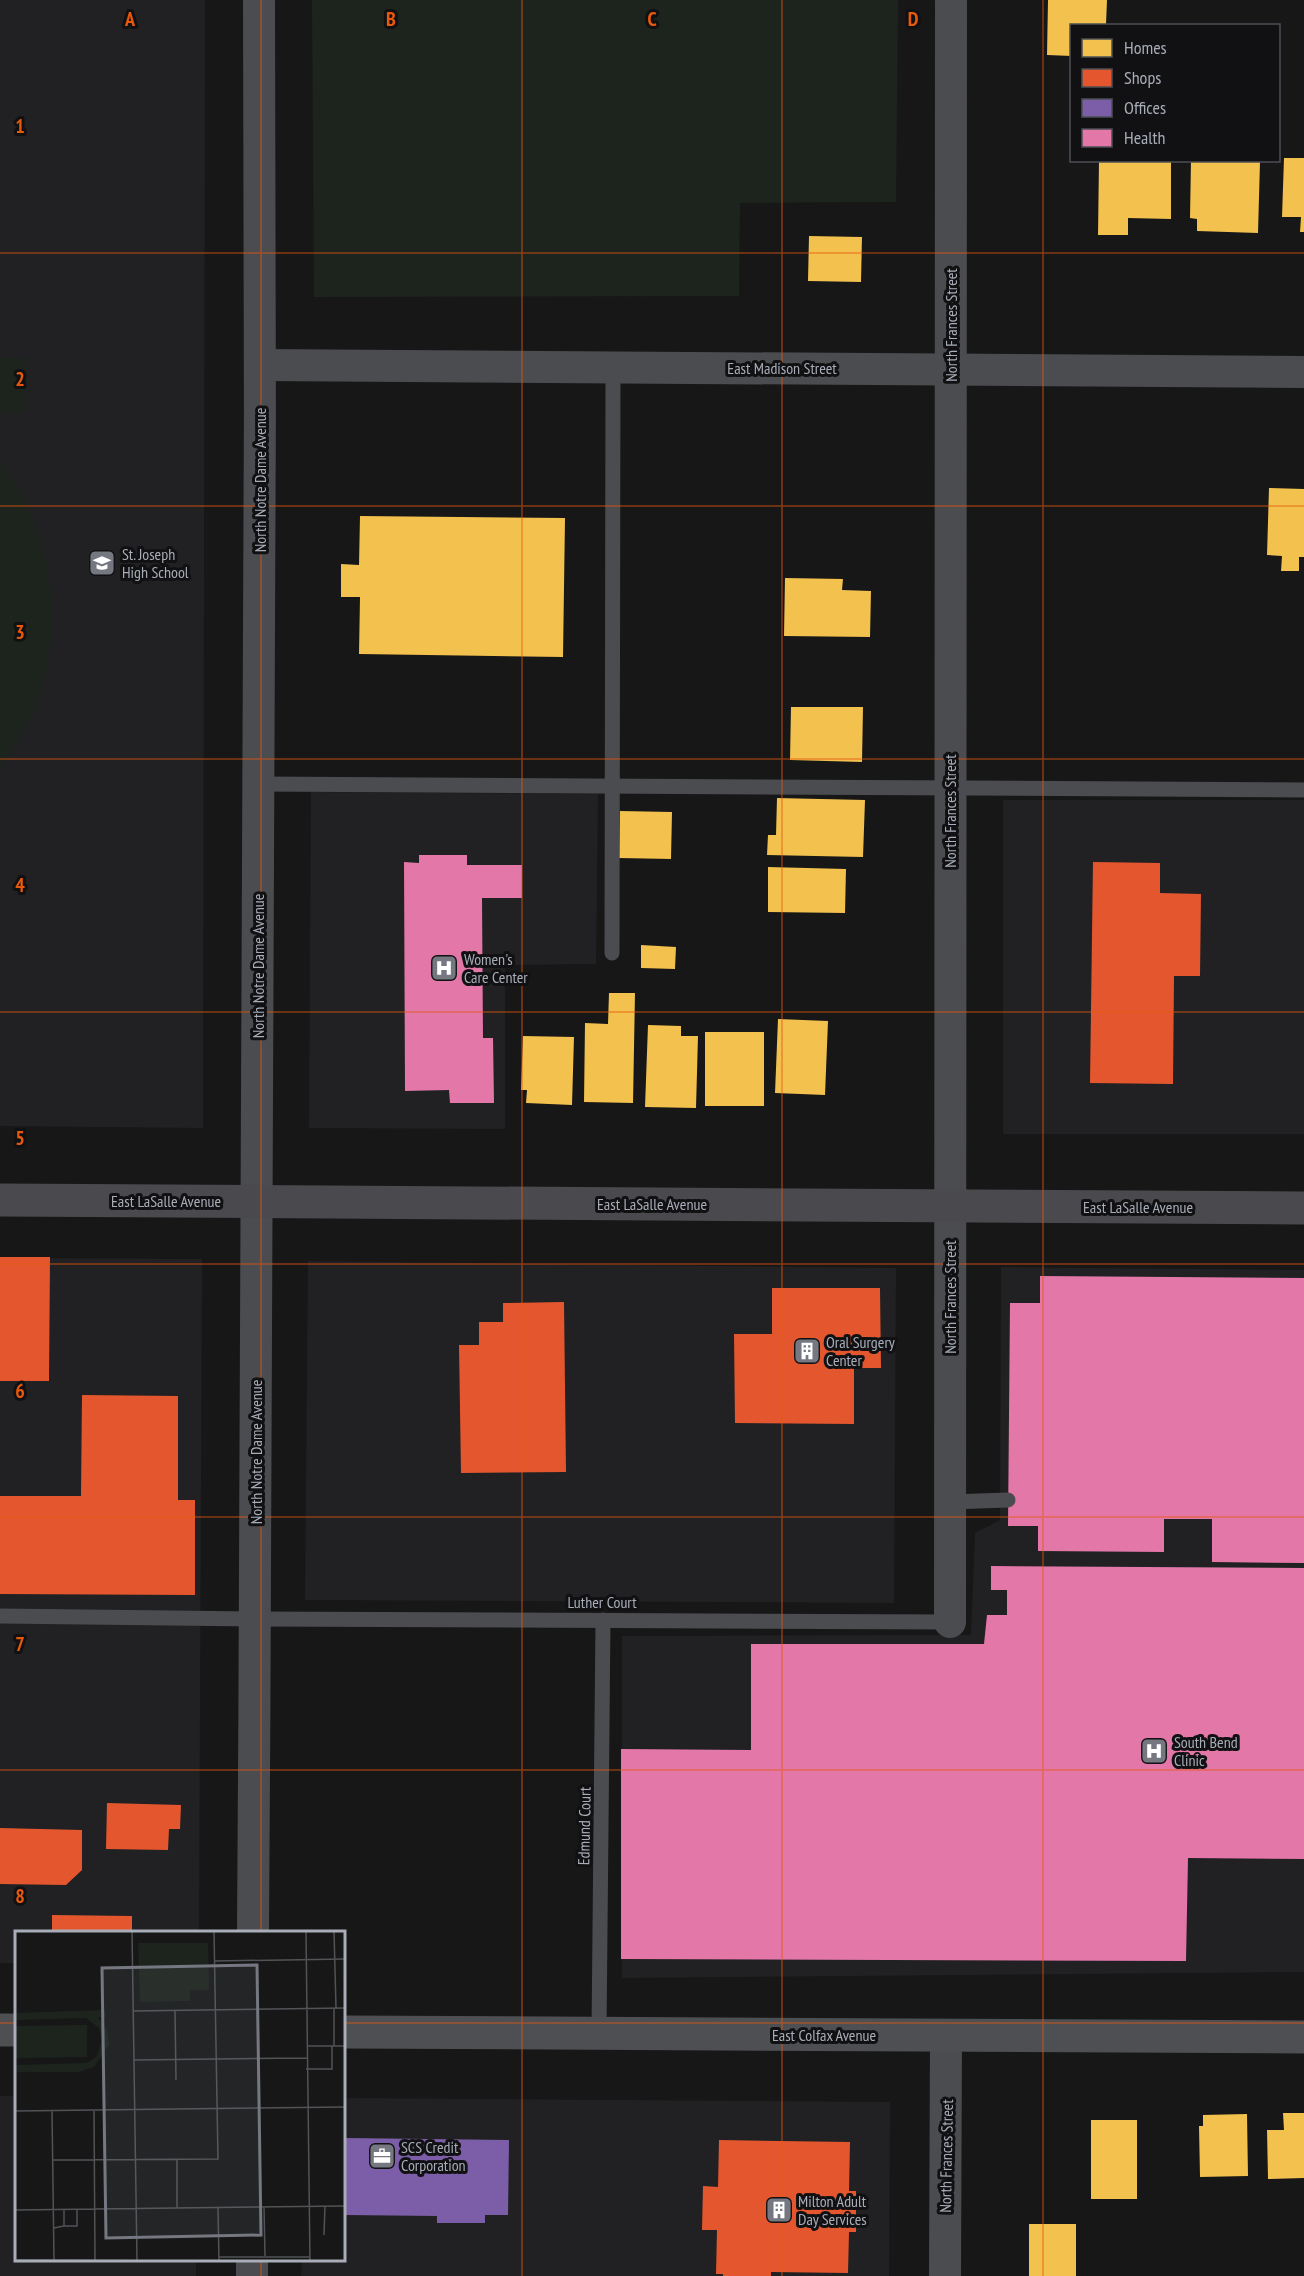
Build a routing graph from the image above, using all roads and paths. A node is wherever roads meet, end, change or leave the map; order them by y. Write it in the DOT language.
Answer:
graph roads {
  1 [pos="259,0"];
  2 [pos="951,0"];
  3 [pos="260,365"];
  4 [pos="613,367"];
  5 [pos="950,369"];
  6 [pos="1304,372"];
  7 [pos="259,784"];
  8 [pos="612,786"];
  9 [pos="950,787"];
  10 [pos="1304,790"];
  11 [pos="612,953"];
  12 [pos="0,1200"];
  13 [pos="258,1202"];
  14 [pos="950,1206"];
  15 [pos="1304,1208"];
  16 [pos="1008,1500"];
  17 [pos="950,1502"];
  18 [pos="0,1616"];
  19 [pos="255,1619"];
  20 [pos="603,1620"];
  21 [pos="950,1622"];
  22 [pos="253,1931"];
  23 [pos="345,2032"];
  24 [pos="599,2034"];
  25 [pos="946,2036"];
  26 [pos="1304,2037"];
  27 [pos="945,2276"];
  1 -- 3 [label="street, North Notre Dame Avenue"];
  2 -- 5 [label="street, North Frances Street"];
  3 -- 4 [label="street, East Madison Street"];
  3 -- 7 [label="street, North Notre Dame Avenue"];
  4 -- 5 [label="street, East Madison Street"];
  4 -- 8 [label="lane"];
  5 -- 6 [label="street, East Madison Street"];
  5 -- 9 [label="street, North Frances Street"];
  7 -- 8 [label="lane"];
  7 -- 13 [label="street, North Notre Dame Avenue"];
  8 -- 9 [label="lane"];
  8 -- 11 [label="lane"];
  9 -- 10 [label="lane"];
  9 -- 14 [label="street, North Frances Street"];
  12 -- 13 [label="street, East LaSalle Avenue"];
  13 -- 14 [label="street, East LaSalle Avenue"];
  13 -- 19 [label="street, North Notre Dame Avenue"];
  14 -- 15 [label="street, East LaSalle Avenue"];
  14 -- 17 [label="street, North Frances Street"];
  16 -- 17 [label="lane"];
  17 -- 21 [label="street, North Frances Street"];
  18 -- 19 [label="lane, Luther Court"];
  19 -- 20 [label="lane, Luther Court"];
  19 -- 22 [label="street, North Notre Dame Avenue"];
  20 -- 21 [label="lane, Luther Court"];
  20 -- 24 [label="lane, Edmund Court"];
  23 -- 24 [label="main road, East Colfax Avenue"];
  24 -- 25 [label="main road, East Colfax Avenue"];
  25 -- 26 [label="main road, East Colfax Avenue"];
  25 -- 27 [label="street, North Frances Street"];
}
